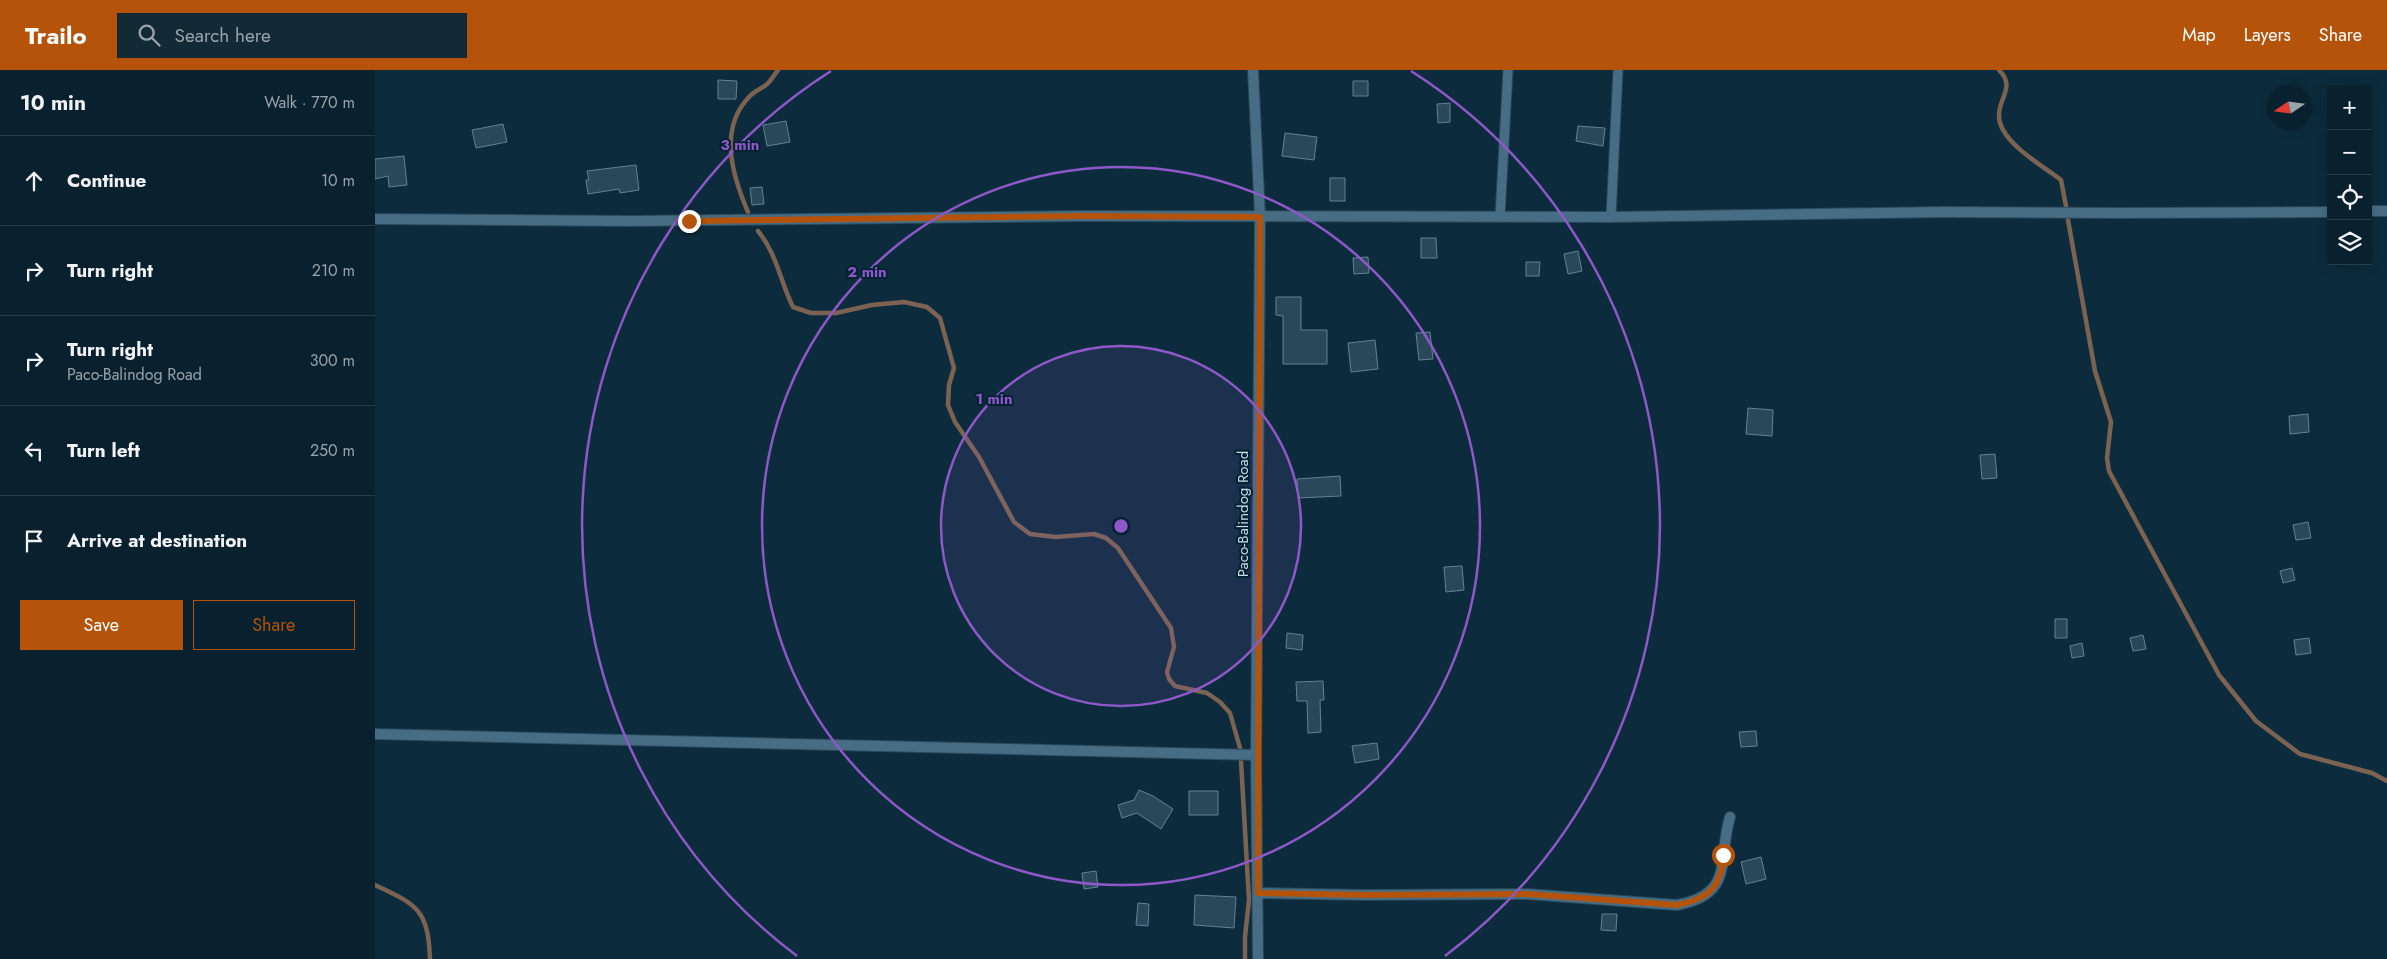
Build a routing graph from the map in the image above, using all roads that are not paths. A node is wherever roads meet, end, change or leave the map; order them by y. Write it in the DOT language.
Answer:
graph roads {
  1 [pos="1253,70"];
  2 [pos="1508,70"];
  3 [pos="1618,70"];
  4 [pos="2372,211"];
  5 [pos="2387,211"];
  6 [pos="2327,212"];
  7 [pos="1260,217"];
  8 [pos="1500,217"];
  9 [pos="1611,217"];
  10 [pos="375,219"];
  11 [pos="375,734"];
  12 [pos="1257,755"];
  13 [pos="1730,817"];
  14 [pos="1258,893"];
  15 [pos="1258,959"];
  1 -- 7 [label="street, Paco-Balindog Road"];
  2 -- 8 [label="lane"];
  3 -- 9 [label="lane"];
  4 -- 5 [label="street"];
  6 -- 9 [label="street"];
  7 -- 8 [label="street"];
  7 -- 10 [label="street"];
  7 -- 12 [label="street, Paco-Balindog Road"];
  8 -- 9 [label="street"];
  11 -- 12 [label="street"];
  12 -- 14 [label="street, Paco-Balindog Road"];
  13 -- 14 [label="street"];
  14 -- 15 [label="street, Paco-Balindog Road"];
}
